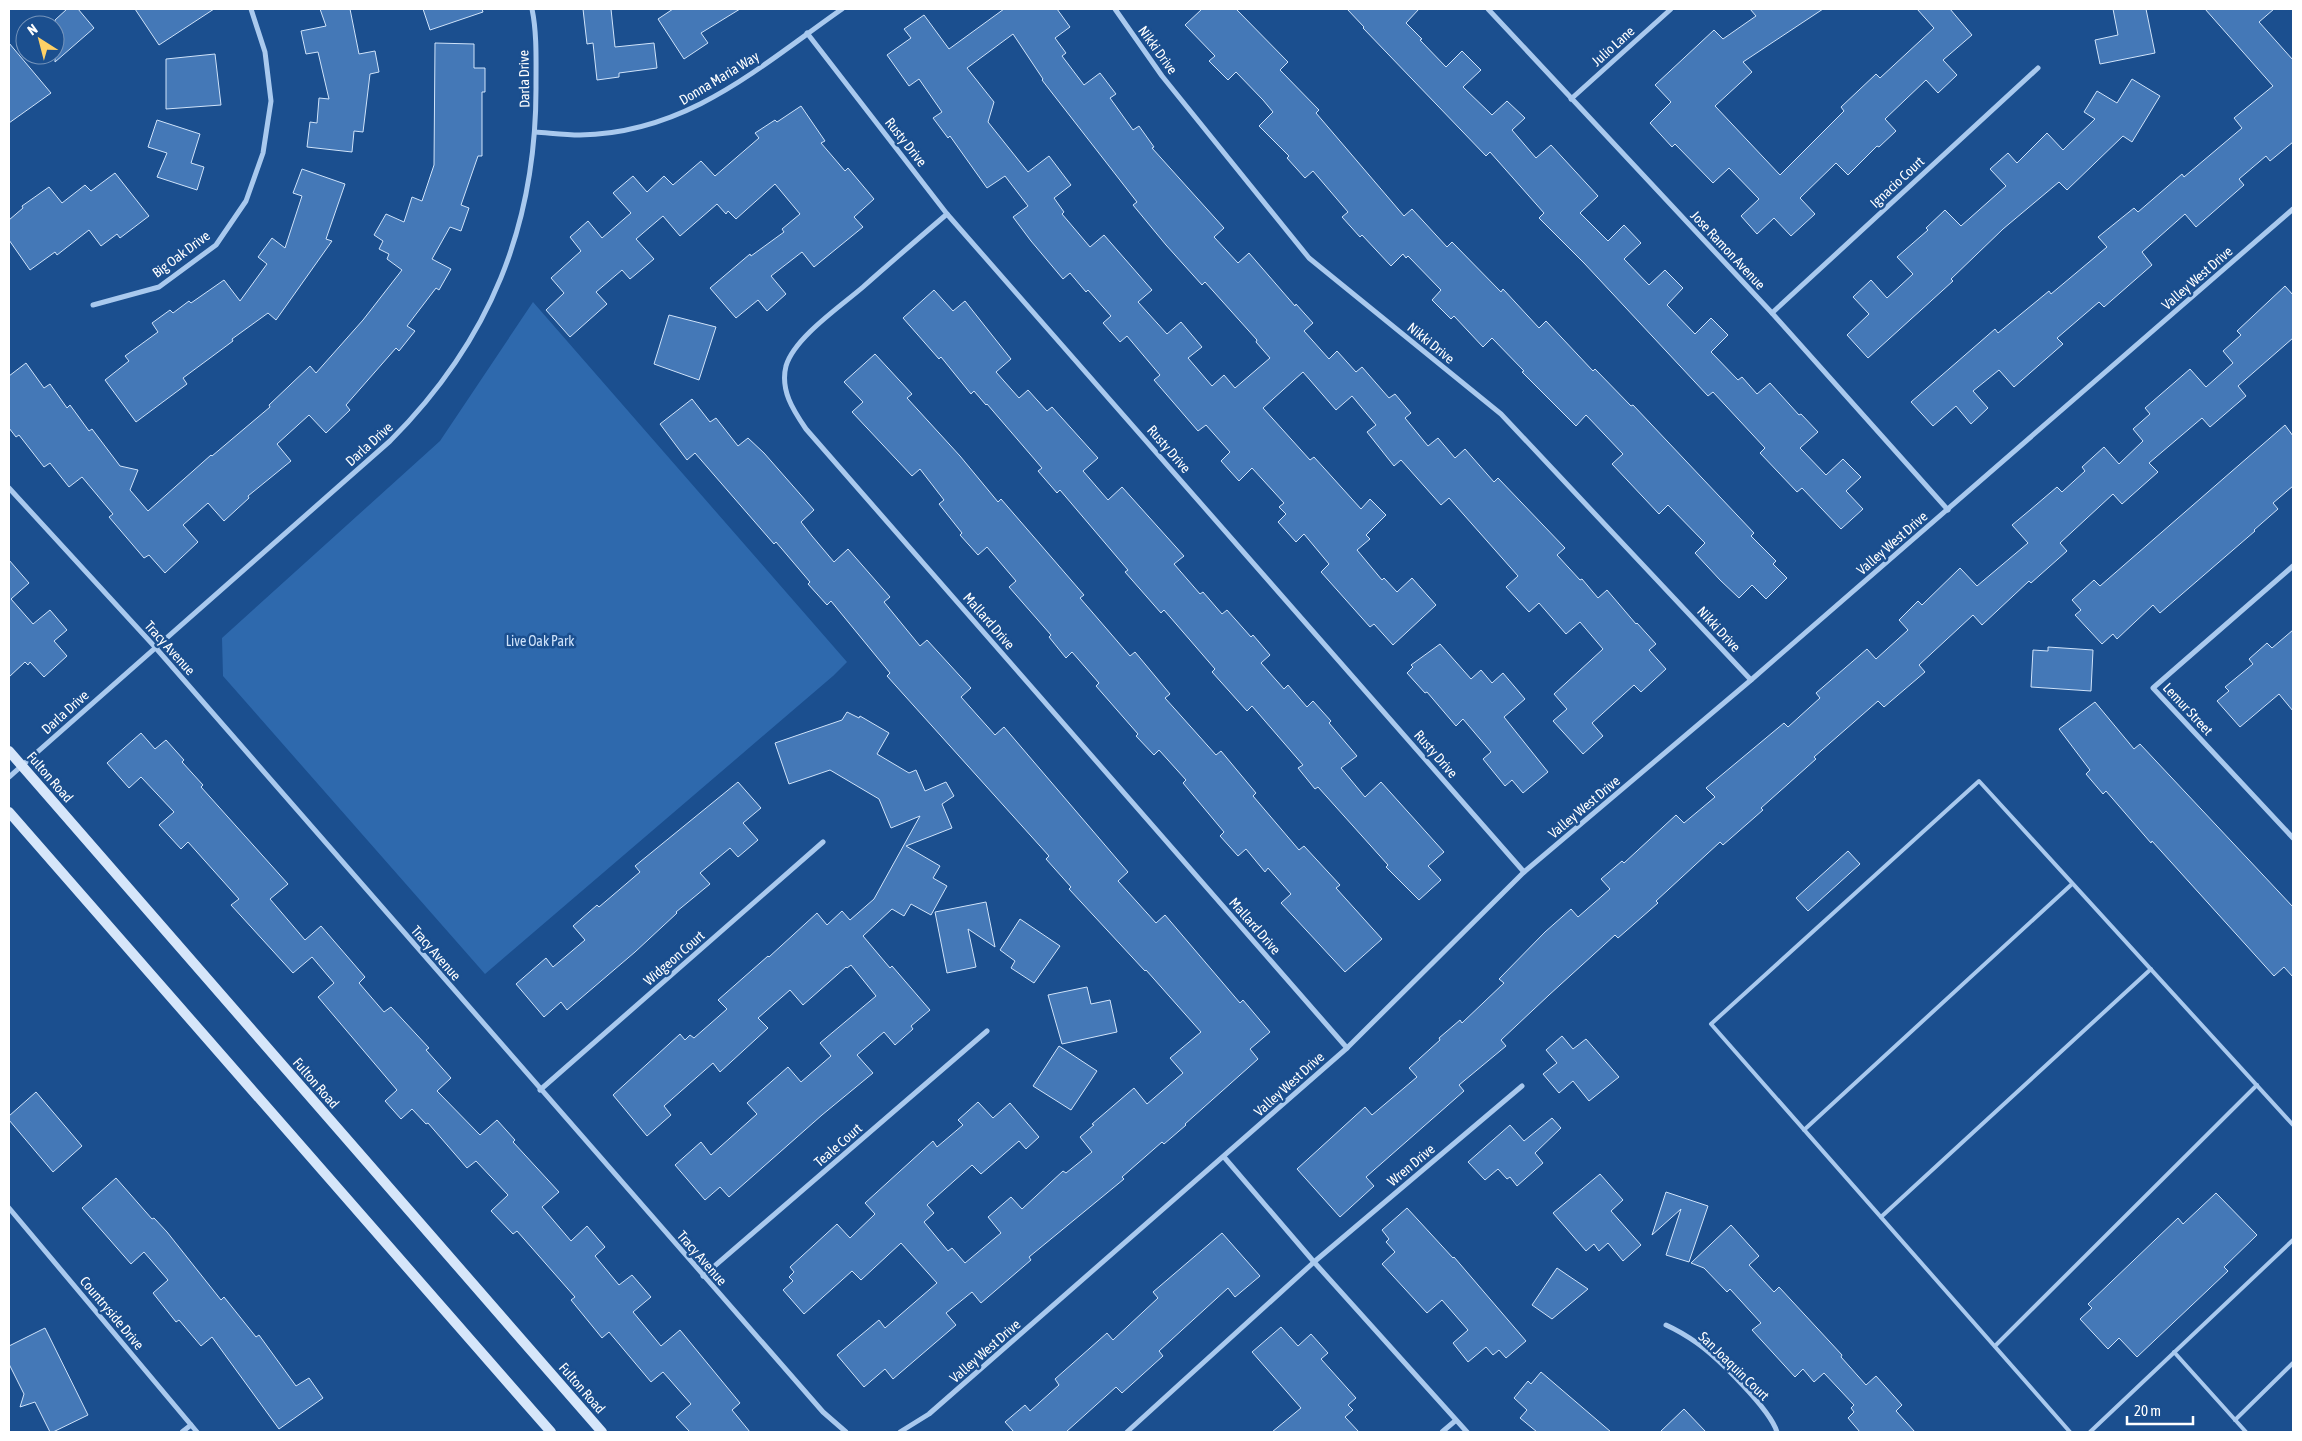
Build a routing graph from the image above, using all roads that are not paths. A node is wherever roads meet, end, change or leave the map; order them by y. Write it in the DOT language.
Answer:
graph roads {
  1 [pos="251,9"];
  2 [pos="532,9"];
  3 [pos="842,9"];
  4 [pos="1115,9"];
  5 [pos="1488,9"];
  6 [pos="1671,9"];
  7 [pos="807,33"];
  8 [pos="2038,68"];
  9 [pos="1571,99"];
  10 [pos="535,132"];
  11 [pos="2293,209"];
  12 [pos="947,214"];
  13 [pos="93,305"];
  14 [pos="1772,313"];
  15 [pos="9,488"];
  16 [pos="1948,510"];
  17 [pos="2293,566"];
  18 [pos="155,647"];
  19 [pos="1751,680"];
  20 [pos="9,751"];
  21 [pos="21,766"];
  22 [pos="9,777"];
  23 [pos="9,812"];
  24 [pos="2293,838"];
  25 [pos="823,842"];
  26 [pos="1524,872"];
  27 [pos="2072,884"];
  28 [pos="2151,969"];
  29 [pos="987,1031"];
  30 [pos="1346,1048"];
  31 [pos="2257,1085"];
  32 [pos="1522,1086"];
  33 [pos="540,1090"];
  34 [pos="2293,1125"];
  35 [pos="1804,1130"];
  36 [pos="1224,1157"];
  37 [pos="9,1208"];
  38 [pos="1881,1217"];
  39 [pos="2293,1240"];
  40 [pos="1314,1262"];
  41 [pos="703,1276"];
  42 [pos="1666,1325"];
  43 [pos="1995,1346"];
  44 [pos="2174,1352"];
  45 [pos="2293,1364"];
  46 [pos="2235,1420"];
  47 [pos="1455,1421"];
  48 [pos="191,1424"];
  49 [pos="182,1432"];
  50 [pos="197,1432"];
  51 [pos="551,1432"];
  52 [pos="602,1432"];
  53 [pos="846,1432"];
  54 [pos="900,1432"];
  55 [pos="1128,1432"];
  56 [pos="1442,1432"];
  57 [pos="1467,1432"];
  58 [pos="1777,1432"];
  59 [pos="2070,1432"];
  60 [pos="2090,1432"];
  61 [pos="2246,1432"];
  1 -- 13 [label="street, Big Oak Drive"];
  2 -- 10 [label="street, Darla Drive"];
  3 -- 7 [label="street, Donna Maria Way"];
  4 -- 19 [label="street, Nikki Drive"];
  5 -- 9 [label="street, Jose Ramon Avenue"];
  6 -- 9 [label="street, Julio Lane"];
  7 -- 10 [label="street, Donna Maria Way"];
  7 -- 12 [label="street, Rusty Drive"];
  8 -- 14 [label="street, Ignacio Court"];
  9 -- 14 [label="street, Jose Ramon Avenue"];
  10 -- 18 [label="street, Darla Drive"];
  11 -- 16 [label="street, Valley West Drive"];
  12 -- 26 [label="street, Rusty Drive"];
  12 -- 30 [label="street, Mallard Drive"];
  14 -- 16 [label="street, Jose Ramon Avenue"];
  15 -- 18 [label="street, Tracy Avenue"];
  16 -- 19 [label="street, Valley West Drive"];
  17 -- 24 [label="street, Lemur Street"];
  18 -- 21 [label="street, Darla Drive"];
  18 -- 33 [label="street, Tracy Avenue"];
  19 -- 26 [label="street, Valley West Drive"];
  20 -- 21 [label="main road, Fulton Road"];
  21 -- 22 [label="street, Darla Drive"];
  21 -- 52 [label="main road, Fulton Road"];
  23 -- 51 [label="main road"];
  25 -- 33 [label="street, Widgeon Court"];
  26 -- 30 [label="street, Valley West Drive"];
  27 -- 28 [label="lane"];
  27 -- 35 [label="lane"];
  27 -- 35 [label="lane"];
  28 -- 31 [label="lane"];
  28 -- 38 [label="lane"];
  29 -- 41 [label="street, Teale Court"];
  30 -- 36 [label="street, Valley West Drive"];
  31 -- 34 [label="lane"];
  31 -- 43 [label="lane"];
  32 -- 40 [label="street, Wren Drive"];
  33 -- 41 [label="street, Tracy Avenue"];
  35 -- 38 [label="lane"];
  36 -- 40 [label="street"];
  36 -- 54 [label="street, Valley West Drive"];
  37 -- 48 [label="street, Countryside Drive"];
  38 -- 43 [label="lane"];
  39 -- 44 [label="lane"];
  40 -- 47 [label="street"];
  40 -- 55 [label="street, Wren Drive"];
  41 -- 53 [label="street, Tracy Avenue"];
  42 -- 58 [label="street, San Joaquin Court"];
  43 -- 59 [label="lane"];
  44 -- 46 [label="lane"];
  44 -- 60 [label="lane"];
  45 -- 46 [label="lane"];
  46 -- 61 [label="lane"];
  47 -- 56 [label="street"];
  47 -- 57 [label="street"];
  48 -- 49 [label="street"];
  48 -- 50 [label="street, Countryside Drive"];
}
